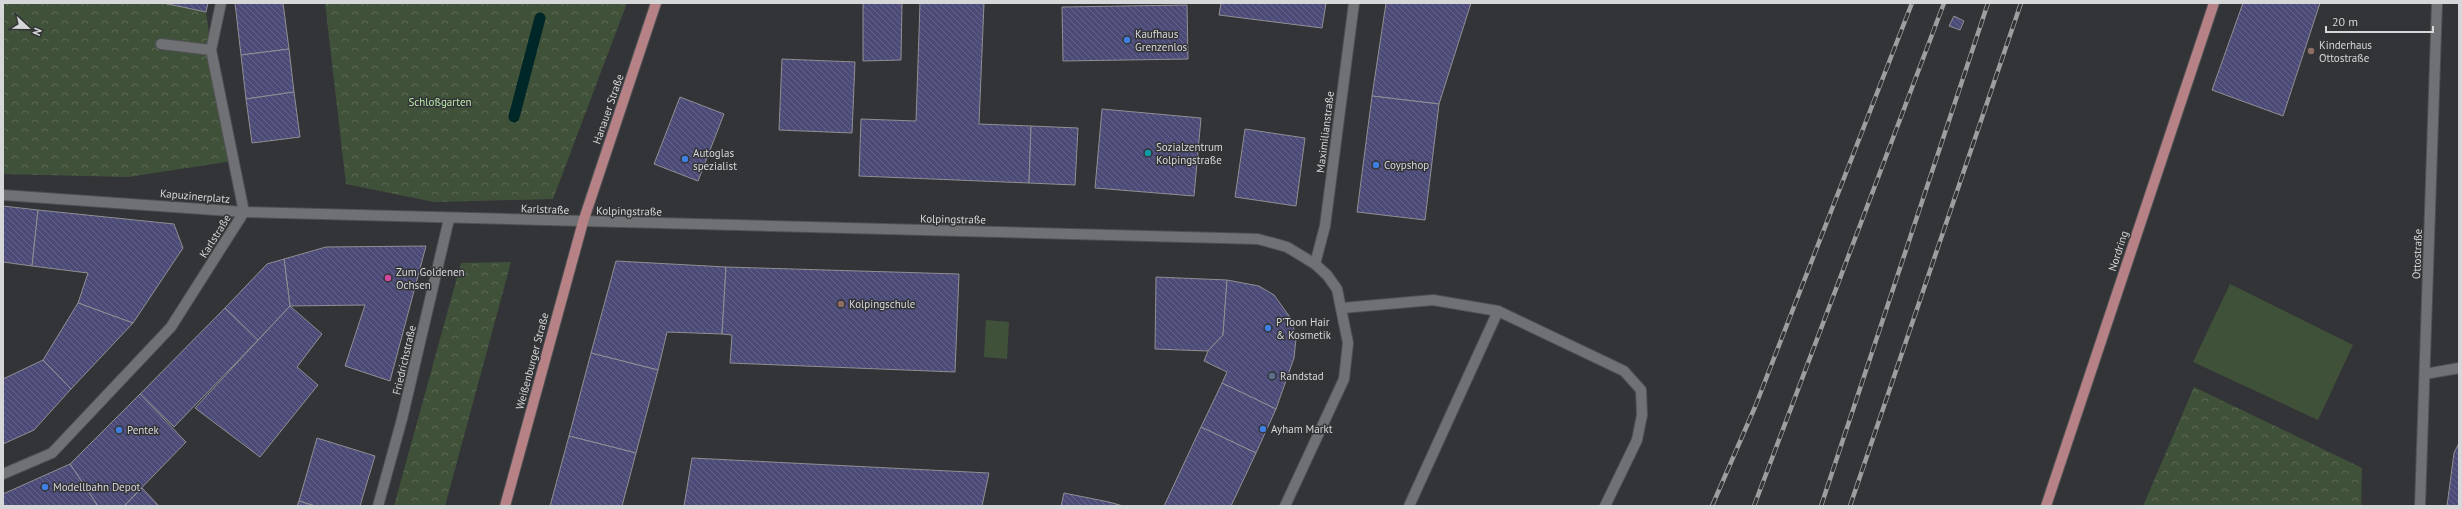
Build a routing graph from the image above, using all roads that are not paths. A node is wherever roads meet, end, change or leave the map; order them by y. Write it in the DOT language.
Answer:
graph roads {
  1 [pos="221,3"];
  2 [pos="656,3"];
  3 [pos="1354,3"];
  4 [pos="2214,3"];
  5 [pos="2437,3"];
  6 [pos="161,44"];
  7 [pos="211,50"];
  8 [pos="3,195"];
  9 [pos="244,212"];
  10 [pos="449,219"];
  11 [pos="583,222"];
  12 [pos="1316,264"];
  13 [pos="1342,308"];
  14 [pos="1498,311"];
  15 [pos="2459,368"];
  16 [pos="2425,374"];
  17 [pos="3,474"];
  18 [pos="378,506"];
  19 [pos="505,506"];
  20 [pos="1285,506"];
  21 [pos="1409,506"];
  22 [pos="1605,506"];
  23 [pos="2046,506"];
  24 [pos="2420,506"];
  1 -- 7 [label="street, Kapuzinerplatz"];
  2 -- 11 [label="main road, Hanauer Straße"];
  3 -- 12 [label="street, Maximilianstraße"];
  4 -- 23 [label="main road, Nordring"];
  5 -- 16 [label="street, Ottostraße"];
  6 -- 7 [label="street"];
  7 -- 9 [label="street, Kapuzinerplatz"];
  8 -- 9 [label="street, Kapuzinerplatz"];
  9 -- 10 [label="street, Karlstraße"];
  9 -- 17 [label="street, Karlstraße"];
  10 -- 11 [label="street, Karlstraße"];
  10 -- 18 [label="street, Friedrichstraße"];
  11 -- 12 [label="street, Kolpingstraße"];
  11 -- 19 [label="main road, Weißenburger Straße"];
  12 -- 13 [label="street"];
  13 -- 14 [label="street"];
  13 -- 20 [label="street"];
  14 -- 21 [label="street"];
  14 -- 22 [label="street"];
  15 -- 16 [label="street"];
  16 -- 24 [label="street, Ottostraße"];
}
